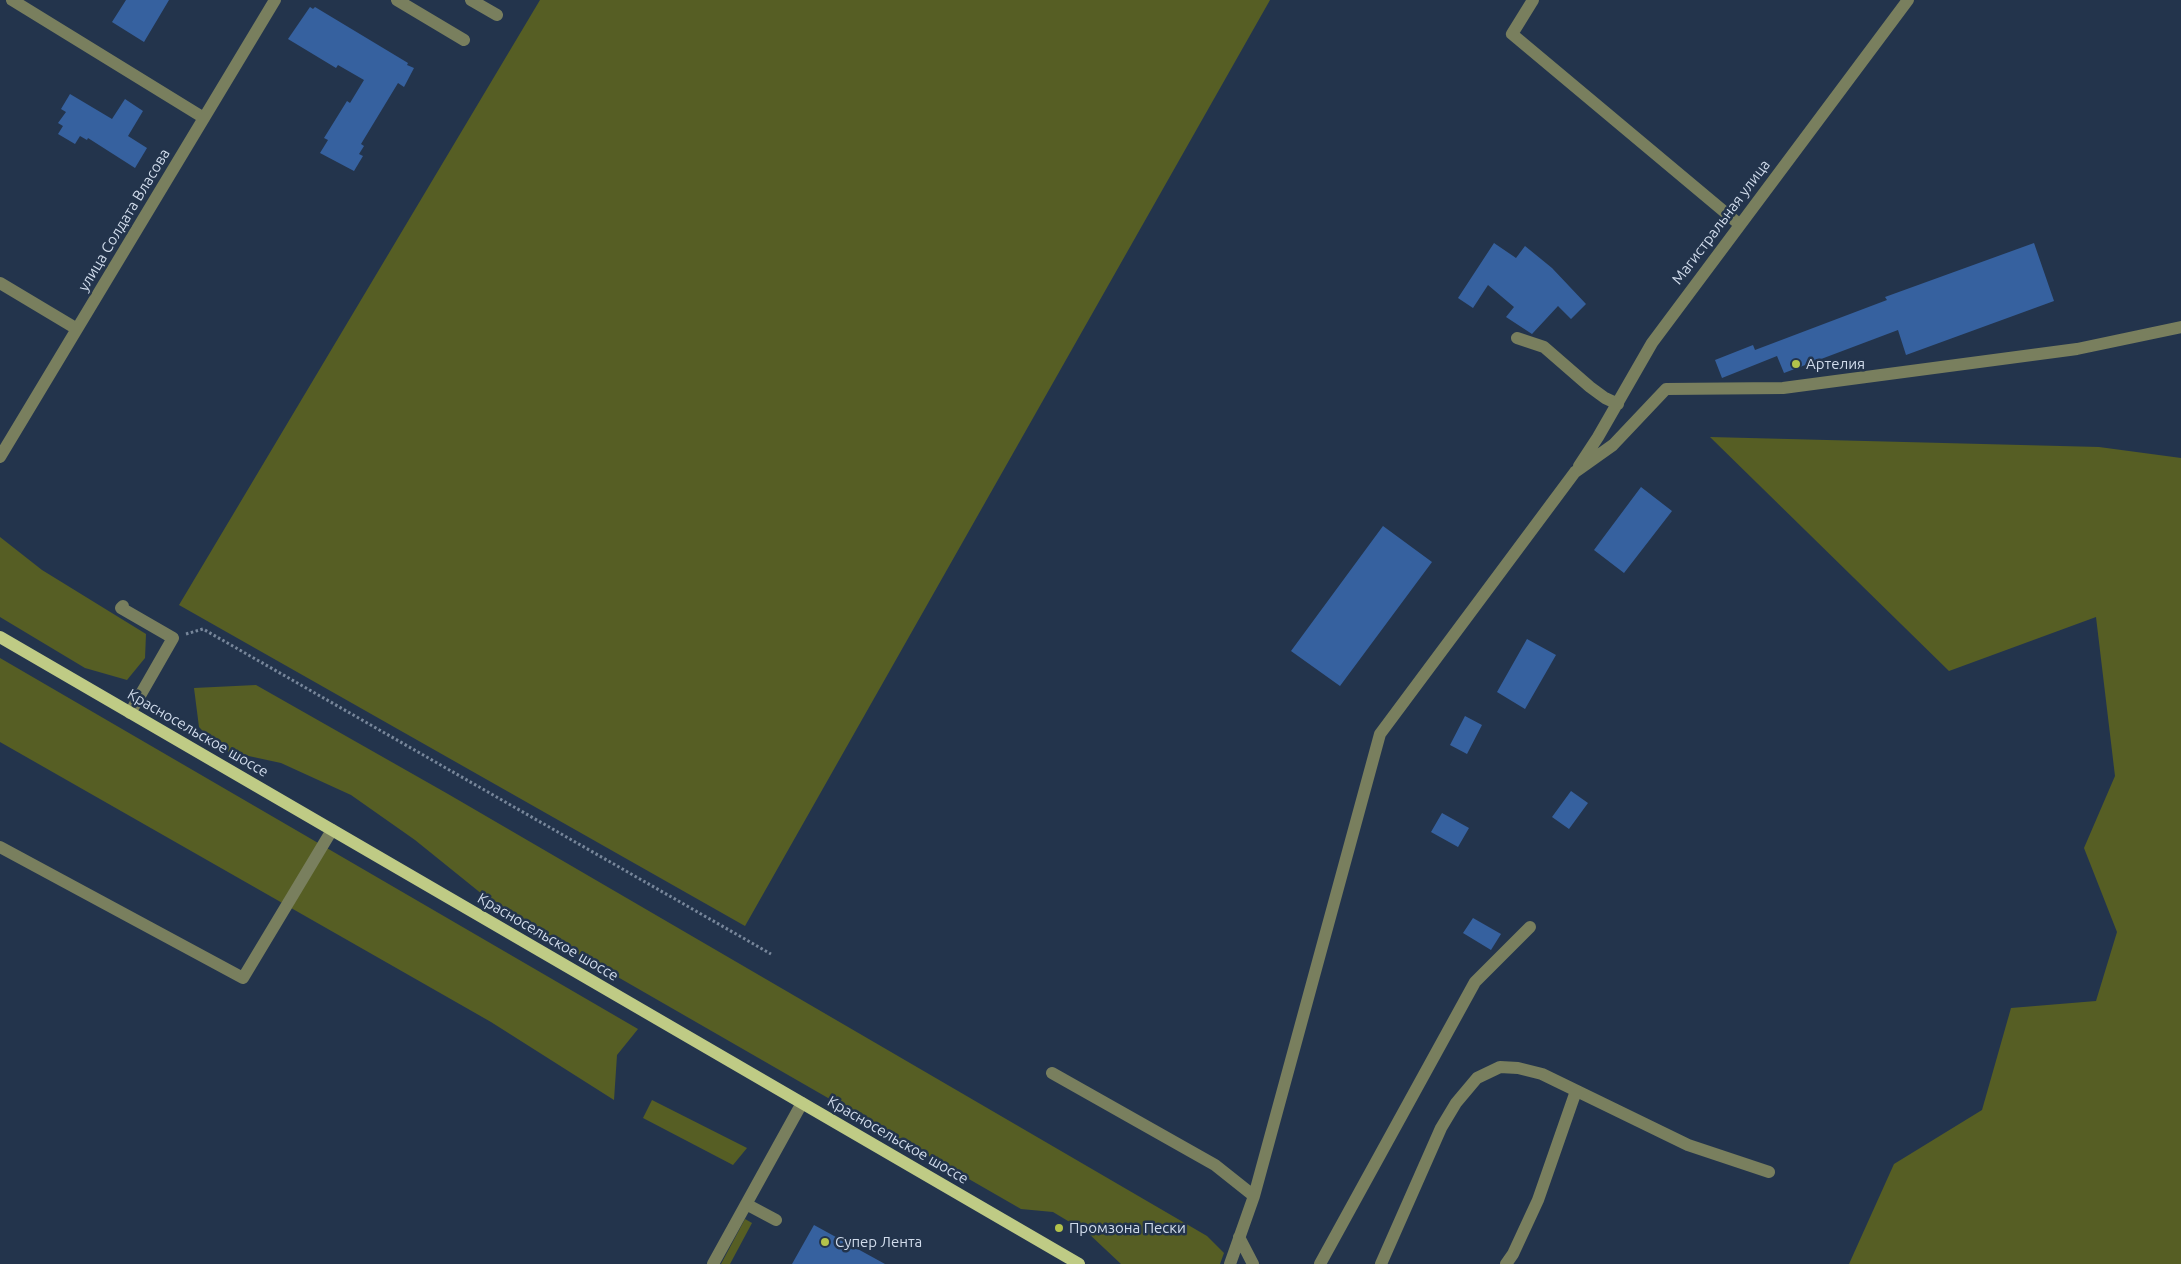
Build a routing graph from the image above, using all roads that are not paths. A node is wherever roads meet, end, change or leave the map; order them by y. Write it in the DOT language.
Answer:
graph roads {
  1 [pos="12,0"];
  2 [pos="275,0"];
  3 [pos="397,0"];
  4 [pos="471,0"];
  5 [pos="1533,0"];
  6 [pos="1908,0"];
  7 [pos="497,15"];
  8 [pos="464,40"];
  9 [pos="204,118"];
  10 [pos="1739,224"];
  11 [pos="0,283"];
  12 [pos="2181,327"];
  13 [pos="77,329"];
  14 [pos="1517,338"];
  15 [pos="1618,404"];
  16 [pos="0,457"];
  17 [pos="1574,472"];
  18 [pos="122,606"];
  19 [pos="0,637"];
  20 [pos="130,713"];
  21 [pos="332,830"];
  22 [pos="0,847"];
  23 [pos="1530,927"];
  24 [pos="1052,1073"];
  25 [pos="1576,1091"];
  26 [pos="802,1103"];
  27 [pos="1769,1172"];
  28 [pos="1254,1196"];
  29 [pos="746,1204"];
  30 [pos="776,1220"];
  31 [pos="1240,1236"];
  32 [pos="713,1264"];
  33 [pos="1079,1264"];
  34 [pos="1230,1264"];
  35 [pos="1253,1264"];
  36 [pos="1320,1264"];
  37 [pos="1381,1264"];
  38 [pos="1506,1264"];
  1 -- 9 [label="street"];
  2 -- 9 [label="street, улица Солдата Власова"];
  3 -- 8 [label="street"];
  4 -- 7 [label="street"];
  5 -- 10 [label="street"];
  6 -- 10 [label="street, Магистральная улица"];
  9 -- 13 [label="street, улица Солдата Власова"];
  10 -- 15 [label="street, Магистральная улица"];
  11 -- 13 [label="street"];
  12 -- 17 [label="street"];
  13 -- 16 [label="street, улица Солдата Власова"];
  14 -- 15 [label="street"];
  15 -- 17 [label="street, Магистральная улица"];
  17 -- 28 [label="street, Магистральная улица"];
  18 -- 20 [label="street"];
  19 -- 20 [label="main road, Красносельское шоссе"];
  20 -- 21 [label="main road, Красносельское шоссе"];
  21 -- 22 [label="street"];
  21 -- 26 [label="main road, Красносельское шоссе"];
  23 -- 36 [label="street"];
  24 -- 28 [label="street"];
  25 -- 27 [label="street"];
  25 -- 37 [label="street"];
  25 -- 38 [label="street"];
  26 -- 29 [label="street"];
  26 -- 33 [label="main road, Красносельское шоссе"];
  28 -- 31 [label="street, Магистральная улица"];
  29 -- 30 [label="street"];
  29 -- 32 [label="street"];
  31 -- 34 [label="street, Магистральная улица"];
  31 -- 35 [label="street"];
}
